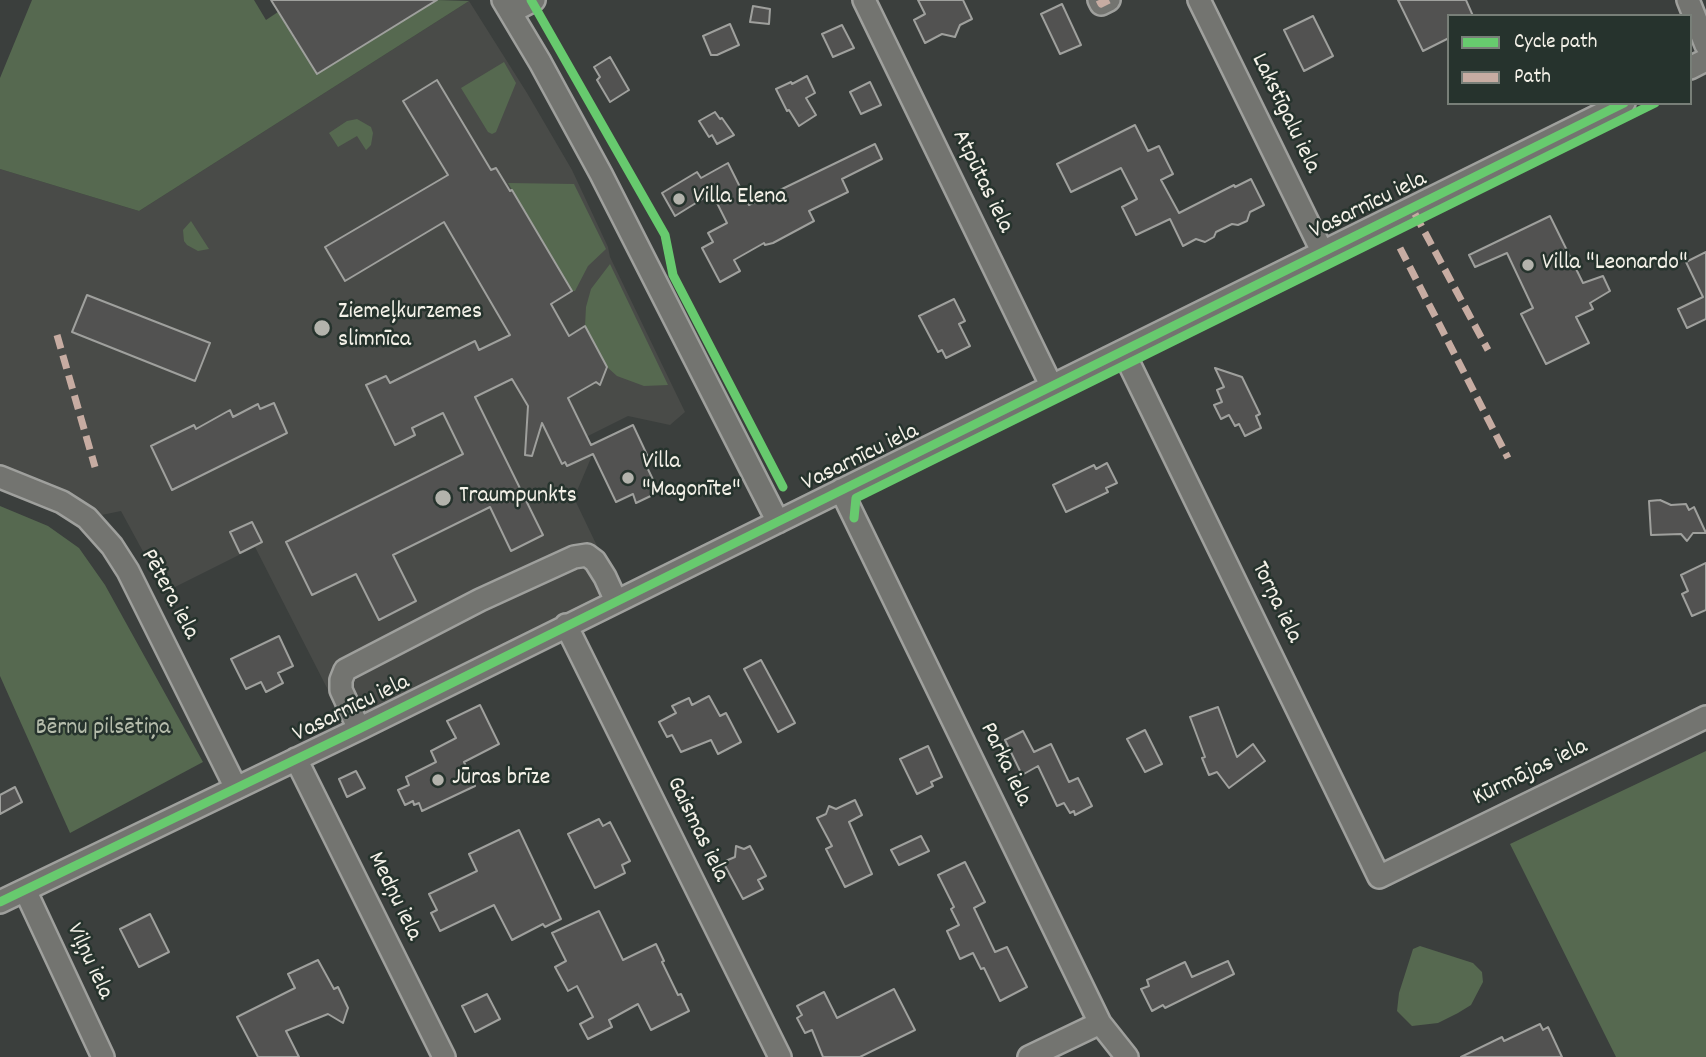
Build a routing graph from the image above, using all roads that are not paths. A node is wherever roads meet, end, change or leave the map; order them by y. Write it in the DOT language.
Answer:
graph roads {
  1 [pos="534,0"];
  2 [pos="864,0"];
  3 [pos="1099,0"];
  4 [pos="1109,0"];
  5 [pos="1199,0"];
  6 [pos="1688,0"];
  7 [pos="507,6"];
  8 [pos="1706,45"];
  9 [pos="1620,105"];
  10 [pos="1322,251"];
  11 [pos="1123,351"];
  12 [pos="1052,387"];
  13 [pos="0,477"];
  14 [pos="841,490"];
  15 [pos="778,522"];
  16 [pos="617,601"];
  17 [pos="566,625"];
  18 [pos="1706,717"];
  19 [pos="359,729"];
  20 [pos="296,759"];
  21 [pos="236,788"];
  22 [pos="1379,877"];
  23 [pos="25,890"];
  24 [pos="0,902"];
  25 [pos="1100,1023"];
  26 [pos="103,1057"];
  27 [pos="444,1057"];
  28 [pos="780,1057"];
  29 [pos="1029,1057"];
  30 [pos="1127,1057"];
  1 -- 7 [label="street"];
  2 -- 12 [label="street, Atpūtas iela"];
  3 -- 4 [label="street"];
  5 -- 10 [label="street, Lakstīgalu iela"];
  6 -- 8 [label="street"];
  7 -- 15 [label="street"];
  9 -- 10 [label="street, Vasarnīcu iela"];
  10 -- 11 [label="street, Vasarnīcu iela"];
  11 -- 12 [label="street, Vasarnīcu iela"];
  11 -- 22 [label="street, Torņa iela"];
  12 -- 14 [label="street, Vasarnīcu iela"];
  13 -- 21 [label="street, Pētera iela"];
  14 -- 15 [label="street, Vasarnīcu iela"];
  14 -- 25 [label="street, Parka iela"];
  15 -- 16 [label="street, Vasarnīcu iela"];
  16 -- 17 [label="street, Vasarnīcu iela"];
  16 -- 19 [label="street"];
  17 -- 19 [label="street, Vasarnīcu iela"];
  17 -- 28 [label="street, Gaismas iela"];
  18 -- 22 [label="street, Kūrmājas iela"];
  19 -- 20 [label="street, Vasarnīcu iela"];
  20 -- 21 [label="street, Vasarnīcu iela"];
  20 -- 27 [label="street, Medņu iela"];
  21 -- 23 [label="street, Vasarnīcu iela"];
  23 -- 24 [label="street, Vasarnīcu iela"];
  23 -- 26 [label="street, Viļņu iela"];
  25 -- 29 [label="street"];
  25 -- 30 [label="street, Parka iela"];
}
